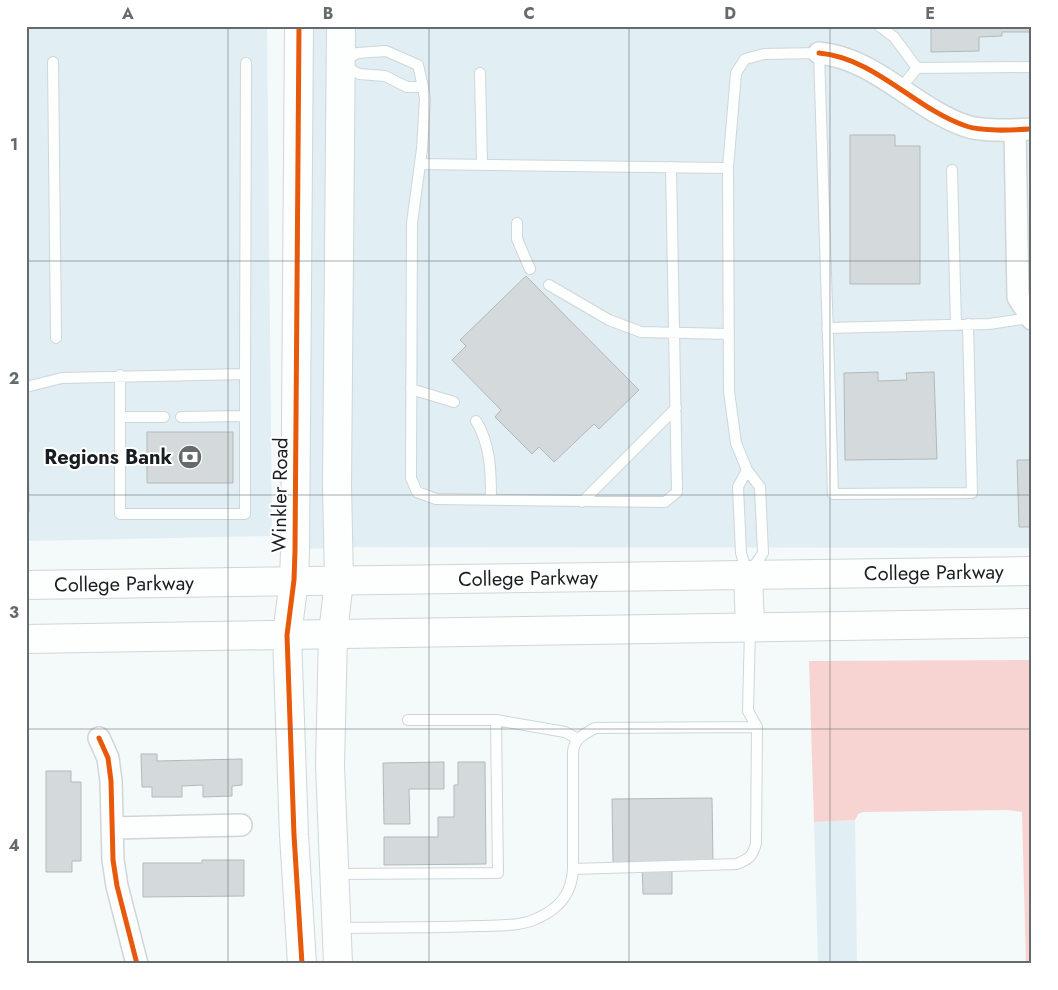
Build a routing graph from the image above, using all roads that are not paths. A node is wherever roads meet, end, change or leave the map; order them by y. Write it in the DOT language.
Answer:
graph roads {
  1 [pos="299,26"];
  2 [pos="341,26"];
  3 [pos="879,26"];
  4 [pos="894,31"];
  5 [pos="819,54"];
  6 [pos="53,62"];
  7 [pos="246,63"];
  8 [pos="341,64"];
  9 [pos="1032,67"];
  10 [pos="917,68"];
  11 [pos="480,73"];
  12 [pos="423,87"];
  13 [pos="900,89"];
  14 [pos="1023,130"];
  15 [pos="420,164"];
  16 [pos="482,164"];
  17 [pos="671,167"];
  18 [pos="728,168"];
  19 [pos="952,170"];
  20 [pos="517,223"];
  21 [pos="530,269"];
  22 [pos="549,285"];
  23 [pos="1031,318"];
  24 [pos="968,324"];
  25 [pos="956,325"];
  26 [pos="827,328"];
  27 [pos="674,334"];
  28 [pos="729,334"];
  29 [pos="56,338"];
  30 [pos="244,374"];
  31 [pos="120,375"];
  32 [pos="26,387"];
  33 [pos="411,388"];
  34 [pos="454,402"];
  35 [pos="676,408"];
  36 [pos="244,416"];
  37 [pos="164,417"];
  38 [pos="181,417"];
  39 [pos="120,418"];
  40 [pos="476,422"];
  41 [pos="748,470"];
  42 [pos="491,500"];
  43 [pos="582,502"];
  44 [pos="1032,571"];
  45 [pos="748,574"];
  46 [pos="294,580"];
  47 [pos="339,580"];
  48 [pos="26,585"];
  49 [pos="1032,623"];
  50 [pos="750,628"];
  51 [pos="333,634"];
  52 [pos="287,635"];
  53 [pos="26,638"];
  54 [pos="408,720"];
  55 [pos="496,720"];
  56 [pos="757,727"];
  57 [pos="99,738"];
  58 [pos="578,739"];
  59 [pos="241,825"];
  60 [pos="112,828"];
  61 [pos="573,869"];
  62 [pos="334,874"];
  63 [pos="336,928"];
  64 [pos="137,964"];
  65 [pos="302,964"];
  66 [pos="338,964"];
  1 -- 46 [label="main road, Winkler Road"];
  2 -- 8 [label="main road"];
  3 -- 4 [label="lane"];
  4 -- 10 [label="lane"];
  5 -- 13 [label="street"];
  5 -- 18 [label="lane"];
  5 -- 26 [label="lane"];
  6 -- 29 [label="lane"];
  7 -- 30 [label="lane"];
  8 -- 12 [label="lane"];
  8 -- 12 [label="lane"];
  8 -- 47 [label="main road"];
  9 -- 10 [label="lane"];
  10 -- 13 [label="lane"];
  11 -- 16 [label="lane"];
  12 -- 15 [label="lane"];
  13 -- 14 [label="street"];
  14 -- 23 [label="street"];
  15 -- 16 [label="lane"];
  15 -- 33 [label="lane"];
  16 -- 17 [label="lane"];
  17 -- 18 [label="lane"];
  17 -- 27 [label="lane"];
  18 -- 28 [label="lane"];
  19 -- 25 [label="lane"];
  20 -- 21 [label="lane"];
  22 -- 27 [label="lane"];
  23 -- 24 [label="lane"];
  24 -- 25 [label="lane"];
  24 -- 26 [label="lane"];
  25 -- 26 [label="lane"];
  27 -- 28 [label="lane"];
  27 -- 35 [label="lane"];
  28 -- 41 [label="lane"];
  30 -- 31 [label="lane"];
  30 -- 36 [label="lane"];
  31 -- 32 [label="lane"];
  31 -- 39 [label="lane"];
  33 -- 34 [label="lane"];
  33 -- 42 [label="lane"];
  35 -- 43 [label="lane"];
  35 -- 43 [label="lane"];
  36 -- 38 [label="lane"];
  36 -- 39 [label="lane"];
  37 -- 39 [label="lane"];
  40 -- 42 [label="lane"];
  41 -- 45 [label="lane"];
  41 -- 45 [label="lane"];
  42 -- 43 [label="lane"];
  44 -- 45 [label="main road, College Parkway"];
  45 -- 47 [label="main road, College Parkway"];
  45 -- 50 [label="main road"];
  46 -- 47 [label="main road, College Parkway"];
  46 -- 48 [label="main road, College Parkway"];
  46 -- 52 [label="main road, Winkler Road"];
  47 -- 51 [label="main road"];
  49 -- 50 [label="main road"];
  50 -- 51 [label="main road"];
  50 -- 56 [label="lane"];
  51 -- 52 [label="main road"];
  51 -- 62 [label="main road"];
  52 -- 53 [label="main road"];
  52 -- 65 [label="main road, Winkler Road"];
  54 -- 55 [label="lane"];
  55 -- 58 [label="lane"];
  55 -- 62 [label="lane"];
  56 -- 58 [label="lane"];
  56 -- 61 [label="lane"];
  57 -- 60 [label="street"];
  58 -- 61 [label="lane"];
  59 -- 60 [label="street"];
  60 -- 64 [label="street"];
  61 -- 63 [label="lane"];
  62 -- 63 [label="main road"];
  63 -- 66 [label="main road"];
}
